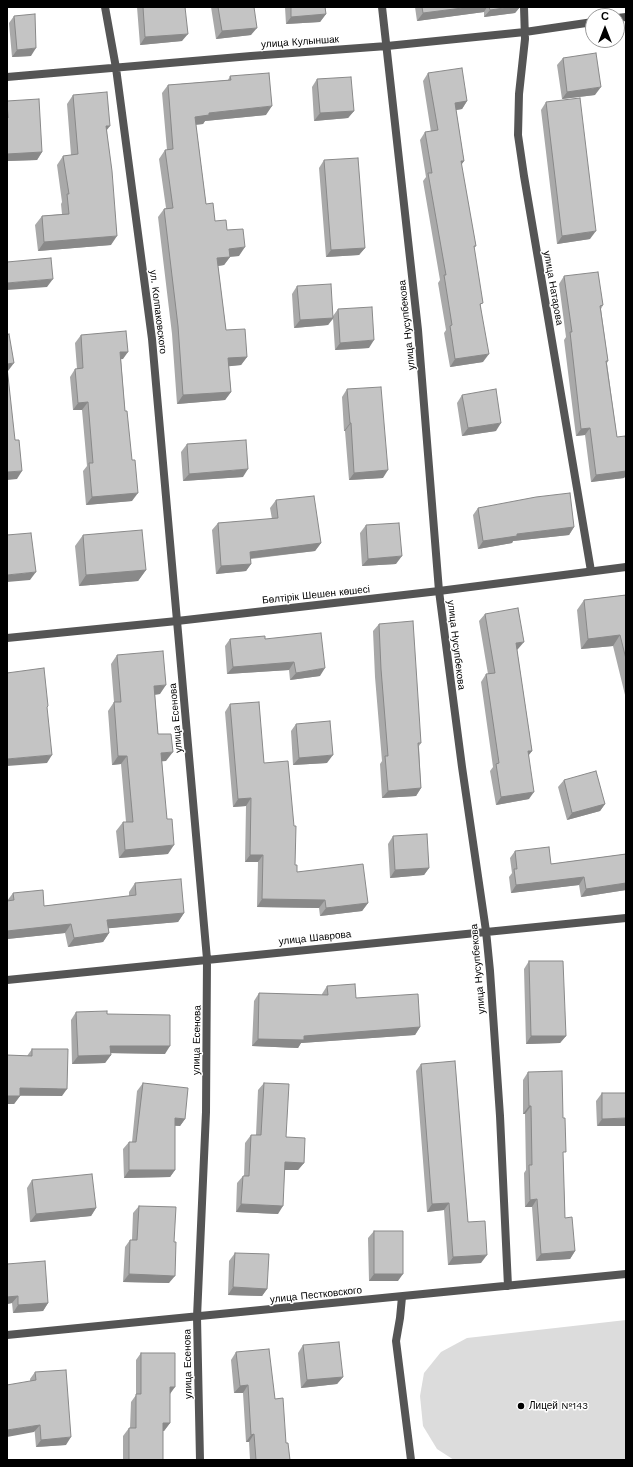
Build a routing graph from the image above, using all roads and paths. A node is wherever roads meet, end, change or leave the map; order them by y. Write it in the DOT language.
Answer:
graph roads {
  1 [pos="105,7"];
  2 [pos="382,7"];
  3 [pos="524,7"];
  4 [pos="585,23"];
  5 [pos="525,32"];
  6 [pos="387,46"];
  7 [pos="116,68"];
  8 [pos="7,77"];
  9 [pos="626,567"];
  10 [pos="591,571"];
  11 [pos="439,591"];
  12 [pos="177,620"];
  13 [pos="7,638"];
  14 [pos="626,918"];
  15 [pos="486,931"];
  16 [pos="207,959"];
  17 [pos="7,980"];
  18 [pos="626,1274"];
  19 [pos="508,1286"];
  20 [pos="402,1297"];
  21 [pos="197,1317"];
  22 [pos="7,1335"];
  23 [pos="200,1460"];
  24 [pos="411,1460"];
  1 -- 7 [label="street, ул. Kолпаковского"];
  2 -- 6 [label="street, улица Нусупбекова"];
  3 -- 5 [label="street, улица Натарова"];
  4 -- 5 [label="street, улица Кулыншак"];
  5 -- 6 [label="street, улица Кулыншак"];
  5 -- 10 [label="street, улица Натарова"];
  6 -- 7 [label="street, улица Кулыншак"];
  6 -- 11 [label="street, улица Нусупбекова"];
  7 -- 8 [label="street, улица Кулыншак"];
  7 -- 12 [label="street, ул. Kолпаковского"];
  9 -- 10 [label="street, Бөлтірік Шешен көшесі"];
  10 -- 11 [label="street, Бөлтірік Шешен көшесі"];
  11 -- 12 [label="street, Бөлтірік Шешен көшесі"];
  11 -- 15 [label="street, улица Нусупбекова"];
  12 -- 13 [label="street, Бөлтірік Шешен көшесі"];
  12 -- 16 [label="street, улица Есенова"];
  14 -- 15 [label="street, улица Шаврова"];
  15 -- 16 [label="street, улица Шаврова"];
  15 -- 19 [label="street, улица Нусупбекова"];
  16 -- 17 [label="street, улица Шаврова"];
  16 -- 21 [label="street, улица Есенова"];
  18 -- 19 [label="street, улица Пестковского"];
  19 -- 20 [label="street, улица Пестковского"];
  20 -- 21 [label="street, улица Пестковского"];
  20 -- 24 [label="street"];
  21 -- 22 [label="street, улица Пестковского"];
  21 -- 23 [label="street, улица Есенова"];
}
